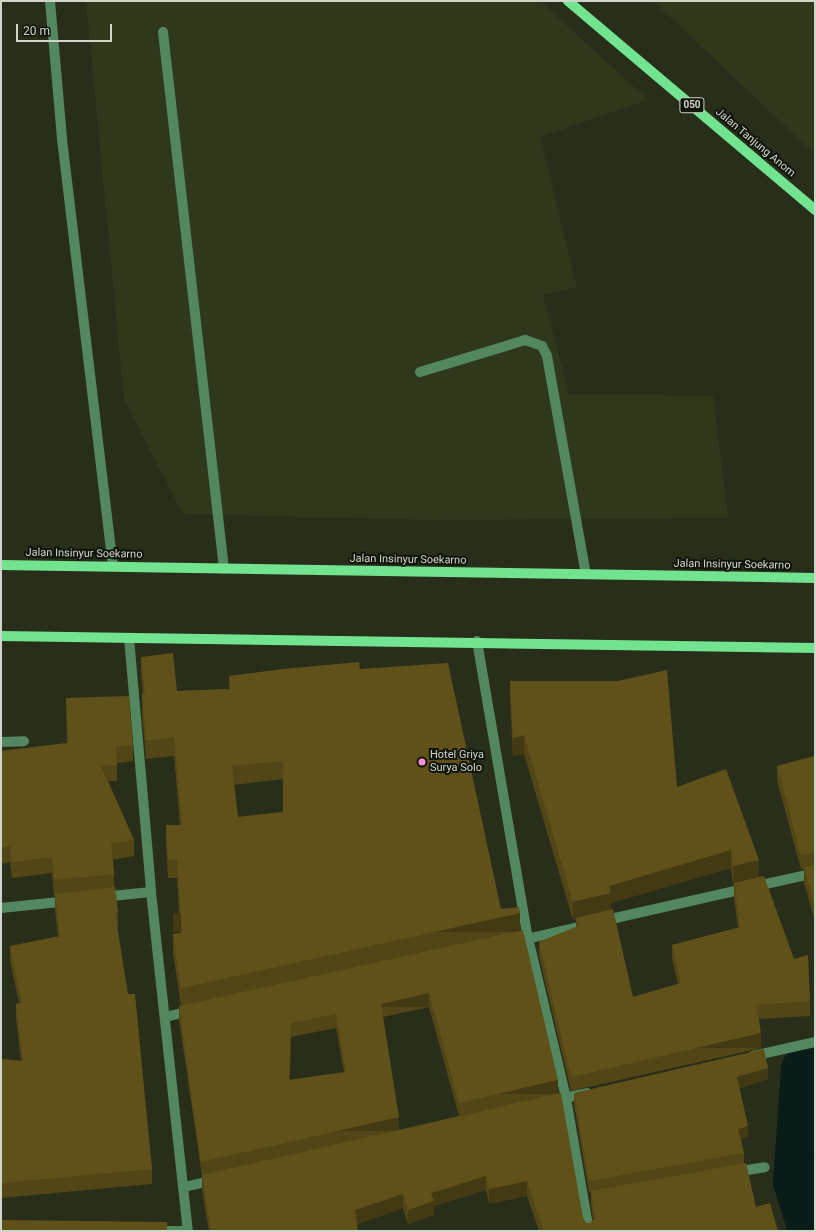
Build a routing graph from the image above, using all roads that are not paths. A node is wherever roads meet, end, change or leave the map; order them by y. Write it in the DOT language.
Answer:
graph roads {
  1 [pos="50,1"];
  2 [pos="568,1"];
  3 [pos="162,32"];
  4 [pos="815,210"];
  5 [pos="420,372"];
  6 [pos="1,565"];
  7 [pos="113,566"];
  8 [pos="224,568"];
  9 [pos="586,574"];
  10 [pos="815,578"];
  11 [pos="1,636"];
  12 [pos="129,638"];
  13 [pos="478,641"];
  14 [pos="815,648"];
  15 [pos="24,741"];
  16 [pos="1,742"];
  17 [pos="815,873"];
  18 [pos="151,892"];
  19 [pos="1,908"];
  20 [pos="528,938"];
  21 [pos="505,943"];
  22 [pos="203,1008"];
  23 [pos="165,1017"];
  24 [pos="815,1042"];
  25 [pos="744,1058"];
  26 [pos="597,1091"];
  27 [pos="566,1098"];
  28 [pos="536,1105"];
  29 [pos="765,1167"];
  30 [pos="727,1174"];
  31 [pos="222,1178"];
  32 [pos="184,1187"];
  33 [pos="140,1231"];
  34 [pos="187,1231"];
  35 [pos="589,1231"];
  1 -- 7 [label="street"];
  2 -- 4 [label="main road, Jalan Tanjung Anom / 050"];
  3 -- 8 [label="street"];
  5 -- 9 [label="street"];
  6 -- 7 [label="main road, Jalan Insinyur Soekarno"];
  7 -- 8 [label="main road, Jalan Insinyur Soekarno"];
  8 -- 9 [label="main road, Jalan Insinyur Soekarno"];
  9 -- 10 [label="main road, Jalan Insinyur Soekarno"];
  11 -- 12 [label="main road"];
  12 -- 13 [label="main road"];
  12 -- 18 [label="street"];
  13 -- 14 [label="main road"];
  13 -- 20 [label="street"];
  15 -- 16 [label="street"];
  17 -- 20 [label="street"];
  18 -- 19 [label="street"];
  18 -- 23 [label="street"];
  20 -- 21 [label="street"];
  20 -- 27 [label="street"];
  22 -- 23 [label="street"];
  23 -- 32 [label="street"];
  24 -- 25 [label="street"];
  26 -- 27 [label="street"];
  27 -- 28 [label="street"];
  27 -- 35 [label="street"];
  29 -- 30 [label="street"];
  31 -- 32 [label="street"];
  32 -- 34 [label="street"];
  33 -- 34 [label="street"];
}
